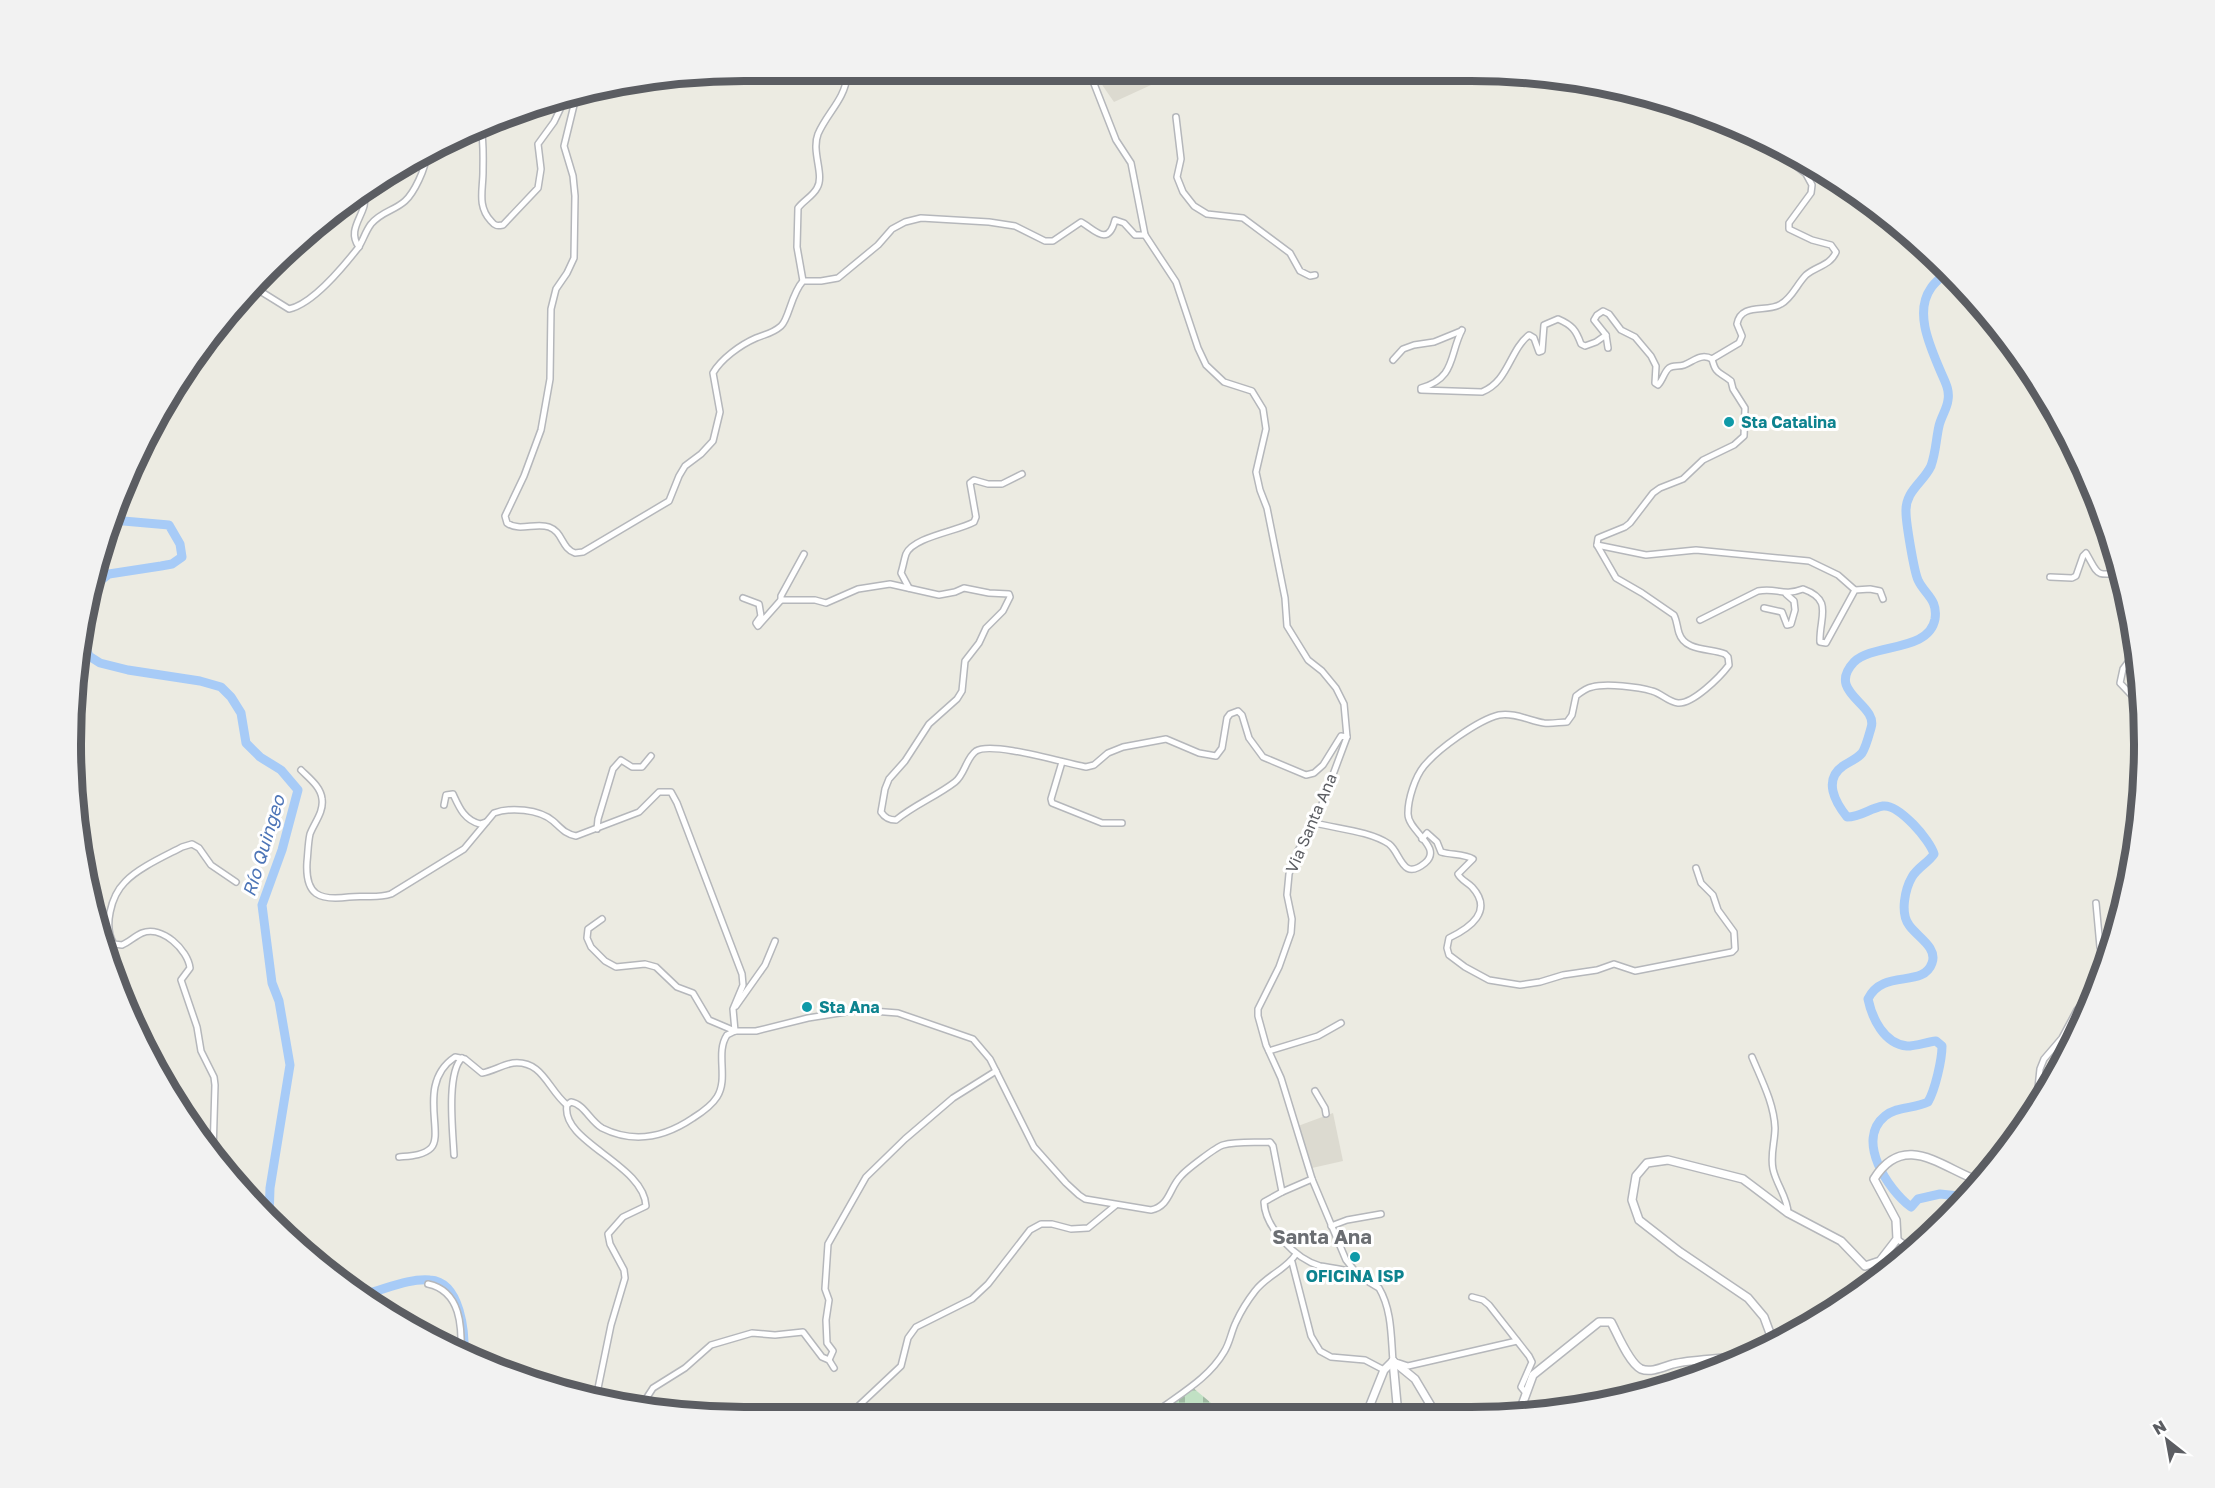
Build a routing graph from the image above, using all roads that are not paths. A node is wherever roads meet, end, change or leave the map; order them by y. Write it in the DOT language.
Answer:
graph roads {
  1 [pos="846,81"];
  2 [pos="1093,81"];
  3 [pos="574,104"];
  4 [pos="561,107"];
  5 [pos="1176,117"];
  6 [pos="481,135"];
  7 [pos="426,162"];
  8 [pos="1799,168"];
  9 [pos="365,201"];
  10 [pos="1145,235"];
  11 [pos="359,247"];
  12 [pos="1315,275"];
  13 [pos="804,281"];
  14 [pos="260,291"];
  15 [pos="1606,335"];
  16 [pos="1608,348"];
  17 [pos="1712,359"];
  18 [pos="1393,360"];
  19 [pos="1022,474"];
  20 [pos="1597,545"];
  21 [pos="804,554"];
  22 [pos="2112,574"];
  23 [pos="2050,578"];
  24 [pos="910,589"];
  25 [pos="1855,590"];
  26 [pos="1786,594"];
  27 [pos="743,598"];
  28 [pos="1883,599"];
  29 [pos="781,600"];
  30 [pos="1764,608"];
  31 [pos="1700,620"];
  32 [pos="2129,662"];
  33 [pos="2132,696"];
  34 [pos="1347,737"];
  35 [pos="651,756"];
  36 [pos="1062,762"];
  37 [pos="301,770"];
  38 [pos="444,804"];
  39 [pos="487,821"];
  40 [pos="1122,823"];
  41 [pos="1315,823"];
  42 [pos="597,829"];
  43 [pos="1422,839"];
  44 [pos="1695,868"];
  45 [pos="236,882"];
  46 [pos="2096,903"];
  47 [pos="602,919"];
  48 [pos="108,930"];
  49 [pos="110,937"];
  50 [pos="775,941"];
  51 [pos="2101,950"];
  52 [pos="2080,1006"];
  53 [pos="733,1009"];
  54 [pos="1341,1023"];
  55 [pos="735,1031"];
  56 [pos="1269,1051"];
  57 [pos="1752,1057"];
  58 [pos="462,1058"];
  59 [pos="996,1071"];
  60 [pos="2038,1087"];
  61 [pos="1315,1091"];
  62 [pos="567,1105"];
  63 [pos="1326,1114"];
  64 [pos="213,1141"];
  65 [pos="454,1155"];
  66 [pos="399,1157"];
  67 [pos="1972,1178"];
  68 [pos="1312,1179"];
  69 [pos="1282,1192"];
  70 [pos="1116,1205"];
  71 [pos="1381,1214"];
  72 [pos="1788,1214"];
  73 [pos="1331,1226"];
  74 [pos="1897,1239"];
  75 [pos="1904,1245"];
  76 [pos="1296,1254"];
  77 [pos="1292,1262"];
  78 [pos="1359,1276"];
  79 [pos="428,1284"];
  80 [pos="1472,1297"];
  81 [pos="1771,1335"];
  82 [pos="1517,1341"];
  83 [pos="462,1344"];
  84 [pos="1726,1357"];
  85 [pos="829,1360"];
  86 [pos="1393,1361"];
  87 [pos="834,1368"];
  88 [pos="1384,1370"];
  89 [pos="598,1390"];
  90 [pos="1525,1392"];
  91 [pos="646,1399"];
  92 [pos="1521,1405"];
  93 [pos="857,1407"];
  94 [pos="1162,1407"];
  95 [pos="1369,1407"];
  96 [pos="1397,1407"];
  97 [pos="1432,1407"];
  1 -- 13 [label="street"];
  2 -- 10 [label="street, Via Santa Ana"];
  3 -- 13 [label="street"];
  4 -- 6 [label="street"];
  5 -- 12 [label="street"];
  7 -- 11 [label="street"];
  8 -- 17 [label="street"];
  9 -- 11 [label="street"];
  10 -- 13 [label="street"];
  10 -- 34 [label="street, Via Santa Ana"];
  11 -- 14 [label="street"];
  15 -- 16 [label="street"];
  15 -- 17 [label="street"];
  15 -- 18 [label="street"];
  17 -- 20 [label="street"];
  19 -- 24 [label="street"];
  20 -- 25 [label="street"];
  20 -- 43 [label="street"];
  21 -- 29 [label="street"];
  22 -- 23 [label="street"];
  24 -- 29 [label="street"];
  24 -- 36 [label="street"];
  25 -- 26 [label="street"];
  25 -- 28 [label="street"];
  26 -- 30 [label="street"];
  26 -- 31 [label="street"];
  27 -- 29 [label="street"];
  32 -- 33 [label="street"];
  34 -- 36 [label="street"];
  34 -- 41 [label="street, Via Santa Ana"];
  35 -- 42 [label="street"];
  36 -- 40 [label="street"];
  37 -- 39 [label="street"];
  38 -- 39 [label="street"];
  39 -- 42 [label="street"];
  41 -- 43 [label="street"];
  41 -- 56 [label="street, Via Santa Ana"];
  42 -- 53 [label="street"];
  43 -- 44 [label="street"];
  45 -- 48 [label="street"];
  46 -- 51 [label="street"];
  47 -- 55 [label="street"];
  49 -- 64 [label="street"];
  50 -- 53 [label="street"];
  52 -- 60 [label="street"];
  53 -- 55 [label="street"];
  54 -- 56 [label="street"];
  55 -- 59 [label="street"];
  55 -- 62 [label="street"];
  56 -- 68 [label="street, Via Santa Ana"];
  57 -- 72 [label="street"];
  58 -- 62 [label="street"];
  58 -- 65 [label="street"];
  58 -- 66 [label="street"];
  59 -- 70 [label="street"];
  59 -- 85 [label="street"];
  61 -- 63 [label="street"];
  62 -- 89 [label="street"];
  67 -- 74 [label="street"];
  68 -- 69 [label="street"];
  68 -- 73 [label="street, Via Santa Ana"];
  69 -- 70 [label="street"];
  69 -- 76 [label="street"];
  70 -- 93 [label="street"];
  71 -- 73 [label="street"];
  72 -- 74 [label="street"];
  72 -- 81 [label="street"];
  73 -- 78 [label="street, Via Santa Ana"];
  74 -- 75 [label="street"];
  76 -- 77 [label="street"];
  76 -- 78 [label="street"];
  77 -- 88 [label="street"];
  77 -- 94 [label="street"];
  78 -- 86 [label="street, Via Santa Ana"];
  79 -- 83 [label="street"];
  80 -- 82 [label="street"];
  82 -- 86 [label="street"];
  82 -- 90 [label="street"];
  84 -- 90 [label="street"];
  85 -- 87 [label="street"];
  85 -- 91 [label="street"];
  86 -- 88 [label="street"];
  86 -- 96 [label="street"];
  86 -- 97 [label="street"];
  88 -- 95 [label="street"];
  90 -- 92 [label="street"];
}
